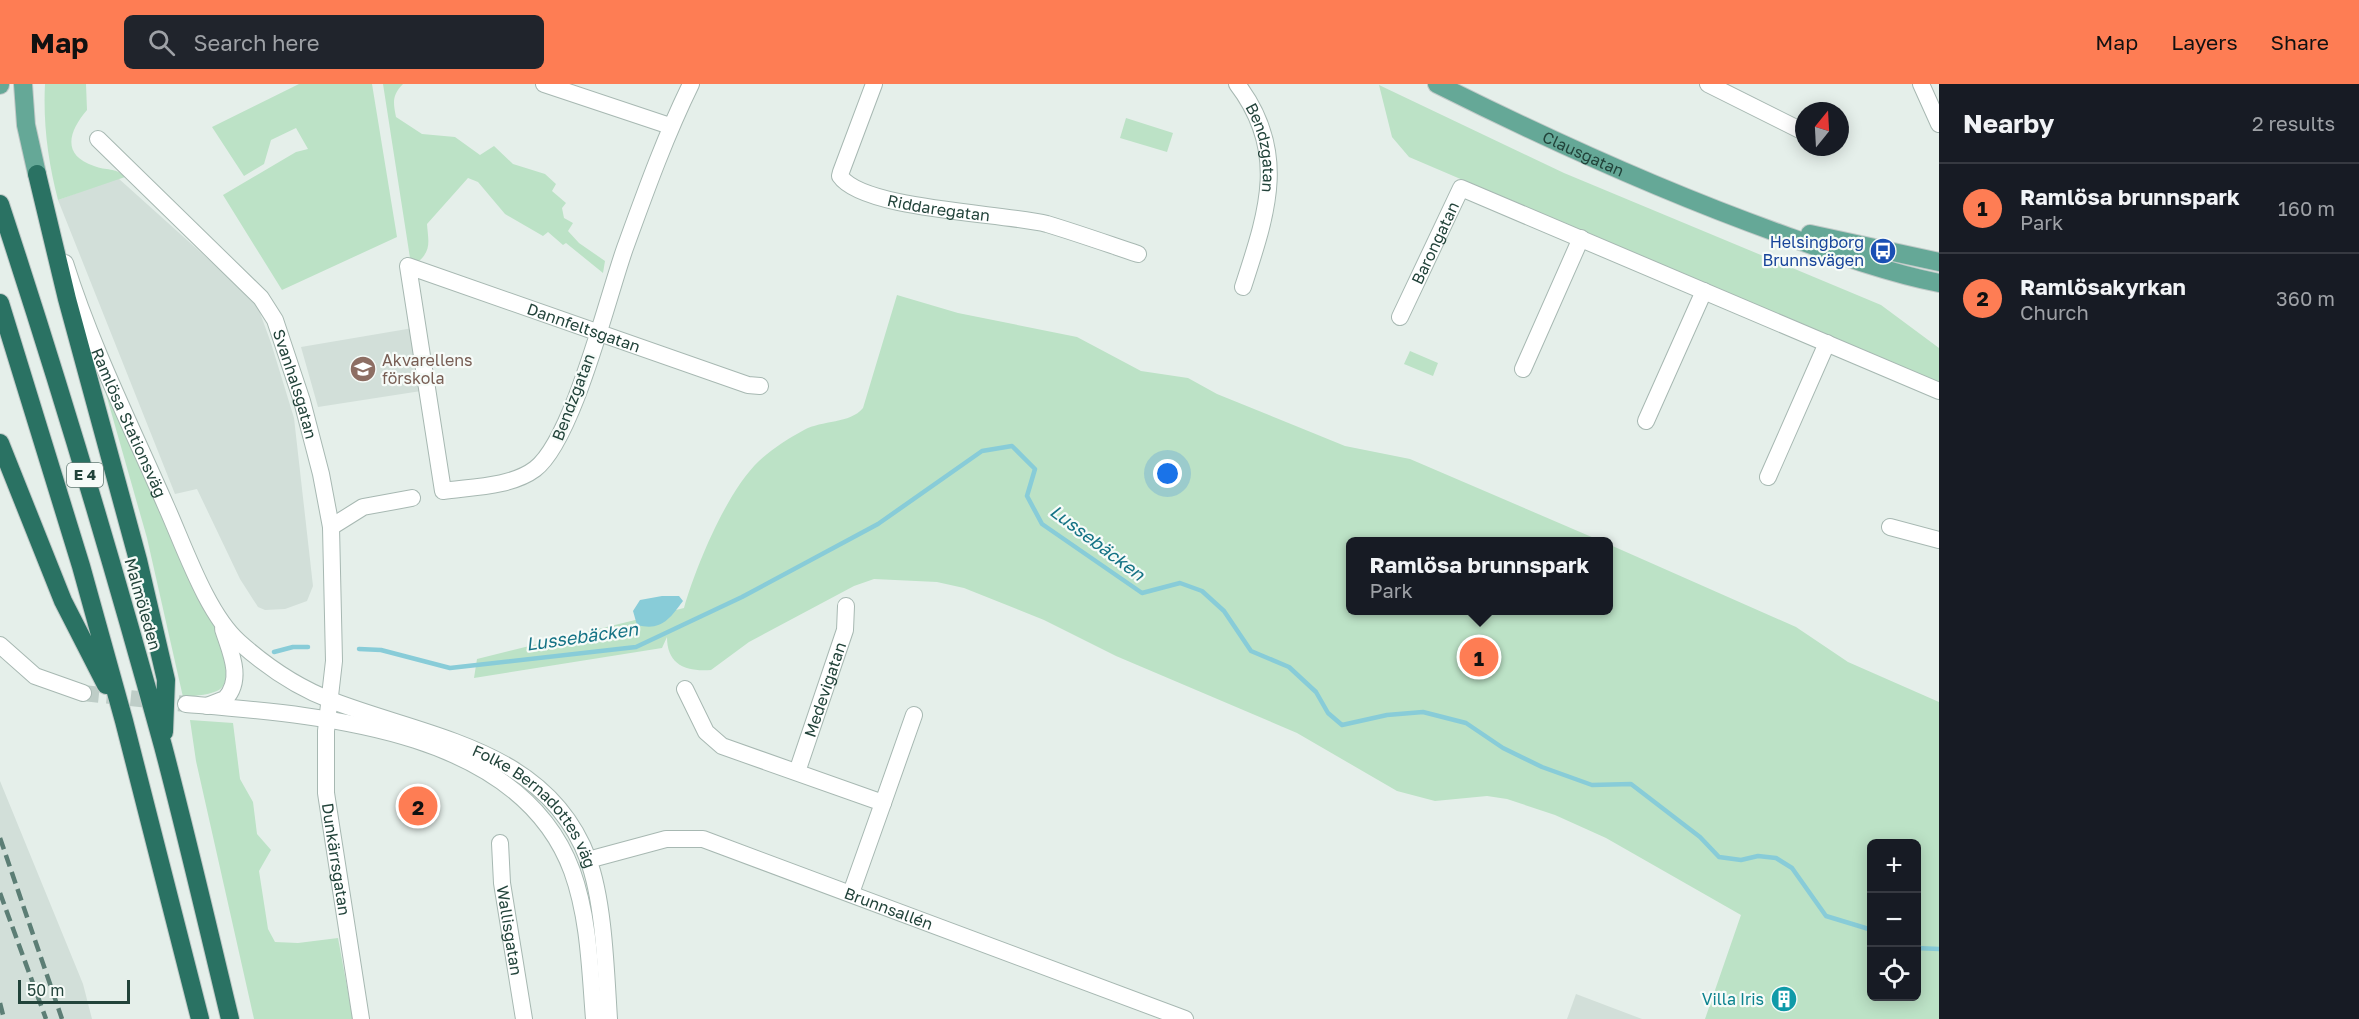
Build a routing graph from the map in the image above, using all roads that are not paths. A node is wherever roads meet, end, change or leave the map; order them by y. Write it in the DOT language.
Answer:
graph roads {
  1 [pos="23,84"];
  2 [pos="544,84"];
  3 [pos="691,84"];
  4 [pos="874,84"];
  5 [pos="1237,84"];
  6 [pos="1437,84"];
  7 [pos="1708,84"];
  8 [pos="1921,84"];
  9 [pos="1939,123"];
  10 [pos="670,126"];
  11 [pos="1795,128"];
  12 [pos="98,139"];
  13 [pos="38,174"];
  14 [pos="0,204"];
  15 [pos="1732,216"];
  16 [pos="1581,238"];
  17 [pos="1138,254"];
  18 [pos="1939,262"];
  19 [pos="408,266"];
  20 [pos="1939,283"];
  21 [pos="1243,287"];
  22 [pos="1704,291"];
  23 [pos="0,303"];
  24 [pos="1400,317"];
  25 [pos="597,330"];
  26 [pos="1827,343"];
  27 [pos="1523,369"];
  28 [pos="760,386"];
  29 [pos="1939,391"];
  30 [pos="1646,421"];
  31 [pos="0,443"];
  32 [pos="1768,477"];
  33 [pos="412,498"];
  34 [pos="331,527"];
  35 [pos="1890,527"];
  36 [pos="1939,540"];
  37 [pos="846,606"];
  38 [pos="221,625"];
  39 [pos="0,645"];
  40 [pos="685,689"];
  41 [pos="83,693"];
  42 [pos="331,700"];
  43 [pos="186,704"];
  44 [pos="206,706"];
  45 [pos="915,715"];
  46 [pos="327,718"];
  47 [pos="124,721"];
  48 [pos="163,748"];
  49 [pos="797,772"];
  50 [pos="883,803"];
  51 [pos="500,843"];
  52 [pos="588,860"];
  53 [pos="851,893"];
  54 [pos="200,1019"];
  55 [pos="230,1019"];
  56 [pos="361,1019"];
  57 [pos="524,1019"];
  58 [pos="594,1019"];
  59 [pos="609,1019"];
  60 [pos="1185,1019"];
  1 -- 13 [label="main road, Ramlösa Stationsväg"];
  2 -- 10 [label="street"];
  3 -- 10 [label="street, Bendzgatan"];
  4 -- 17 [label="street, Riddaregatan"];
  5 -- 21 [label="street, Bendzgatan"];
  6 -- 15 [label="main road, Clausgatan"];
  7 -- 11 [label="street"];
  8 -- 9 [label="street"];
  10 -- 25 [label="street, Bendzgatan"];
  12 -- 34 [label="street, Svanhalsgatan"];
  13 -- 38 [label="street, Ramlösa Stationsväg"];
  13 -- 48 [label="highway"];
  14 -- 48 [label="highway, Malmöleden / E 4"];
  15 -- 18 [label="main road, Clausgatan"];
  15 -- 20 [label="main road, Clausgatan"];
  16 -- 22 [label="street, Barongatan"];
  16 -- 24 [label="street, Barongatan"];
  16 -- 27 [label="street"];
  19 -- 25 [label="street, Dannfeltsgatan"];
  19 -- 25 [label="street, Bendzgatan"];
  22 -- 26 [label="street, Barongatan"];
  22 -- 30 [label="street"];
  23 -- 47 [label="highway, E 4"];
  25 -- 28 [label="street, Dannfeltsgatan"];
  26 -- 29 [label="street, Barongatan"];
  26 -- 32 [label="street"];
  31 -- 47 [label="highway"];
  33 -- 34 [label="street"];
  34 -- 42 [label="street, Svanhalsgatan"];
  35 -- 36 [label="street"];
  37 -- 49 [label="street, Medevigatan"];
  38 -- 42 [label="street, Ramlösa Stationsväg"];
  38 -- 44 [label="street"];
  39 -- 41 [label="street"];
  40 -- 49 [label="street"];
  42 -- 46 [label="street, Dunkärrsgatan"];
  42 -- 52 [label="street, Folke Bernadottes väg"];
  43 -- 44 [label="street"];
  44 -- 46 [label="street"];
  45 -- 50 [label="street"];
  46 -- 56 [label="street, Dunkärrsgatan"];
  46 -- 58 [label="street, Folke Bernadottes väg"];
  47 -- 54 [label="highway, E 4"];
  48 -- 55 [label="highway, Malmöleden / E 4"];
  49 -- 50 [label="street"];
  50 -- 53 [label="street"];
  51 -- 57 [label="street, Wallisgatan"];
  52 -- 53 [label="street, Brunnsallén"];
  52 -- 59 [label="street, Folke Bernadottes väg"];
  53 -- 60 [label="street, Brunnsallén"];
}
